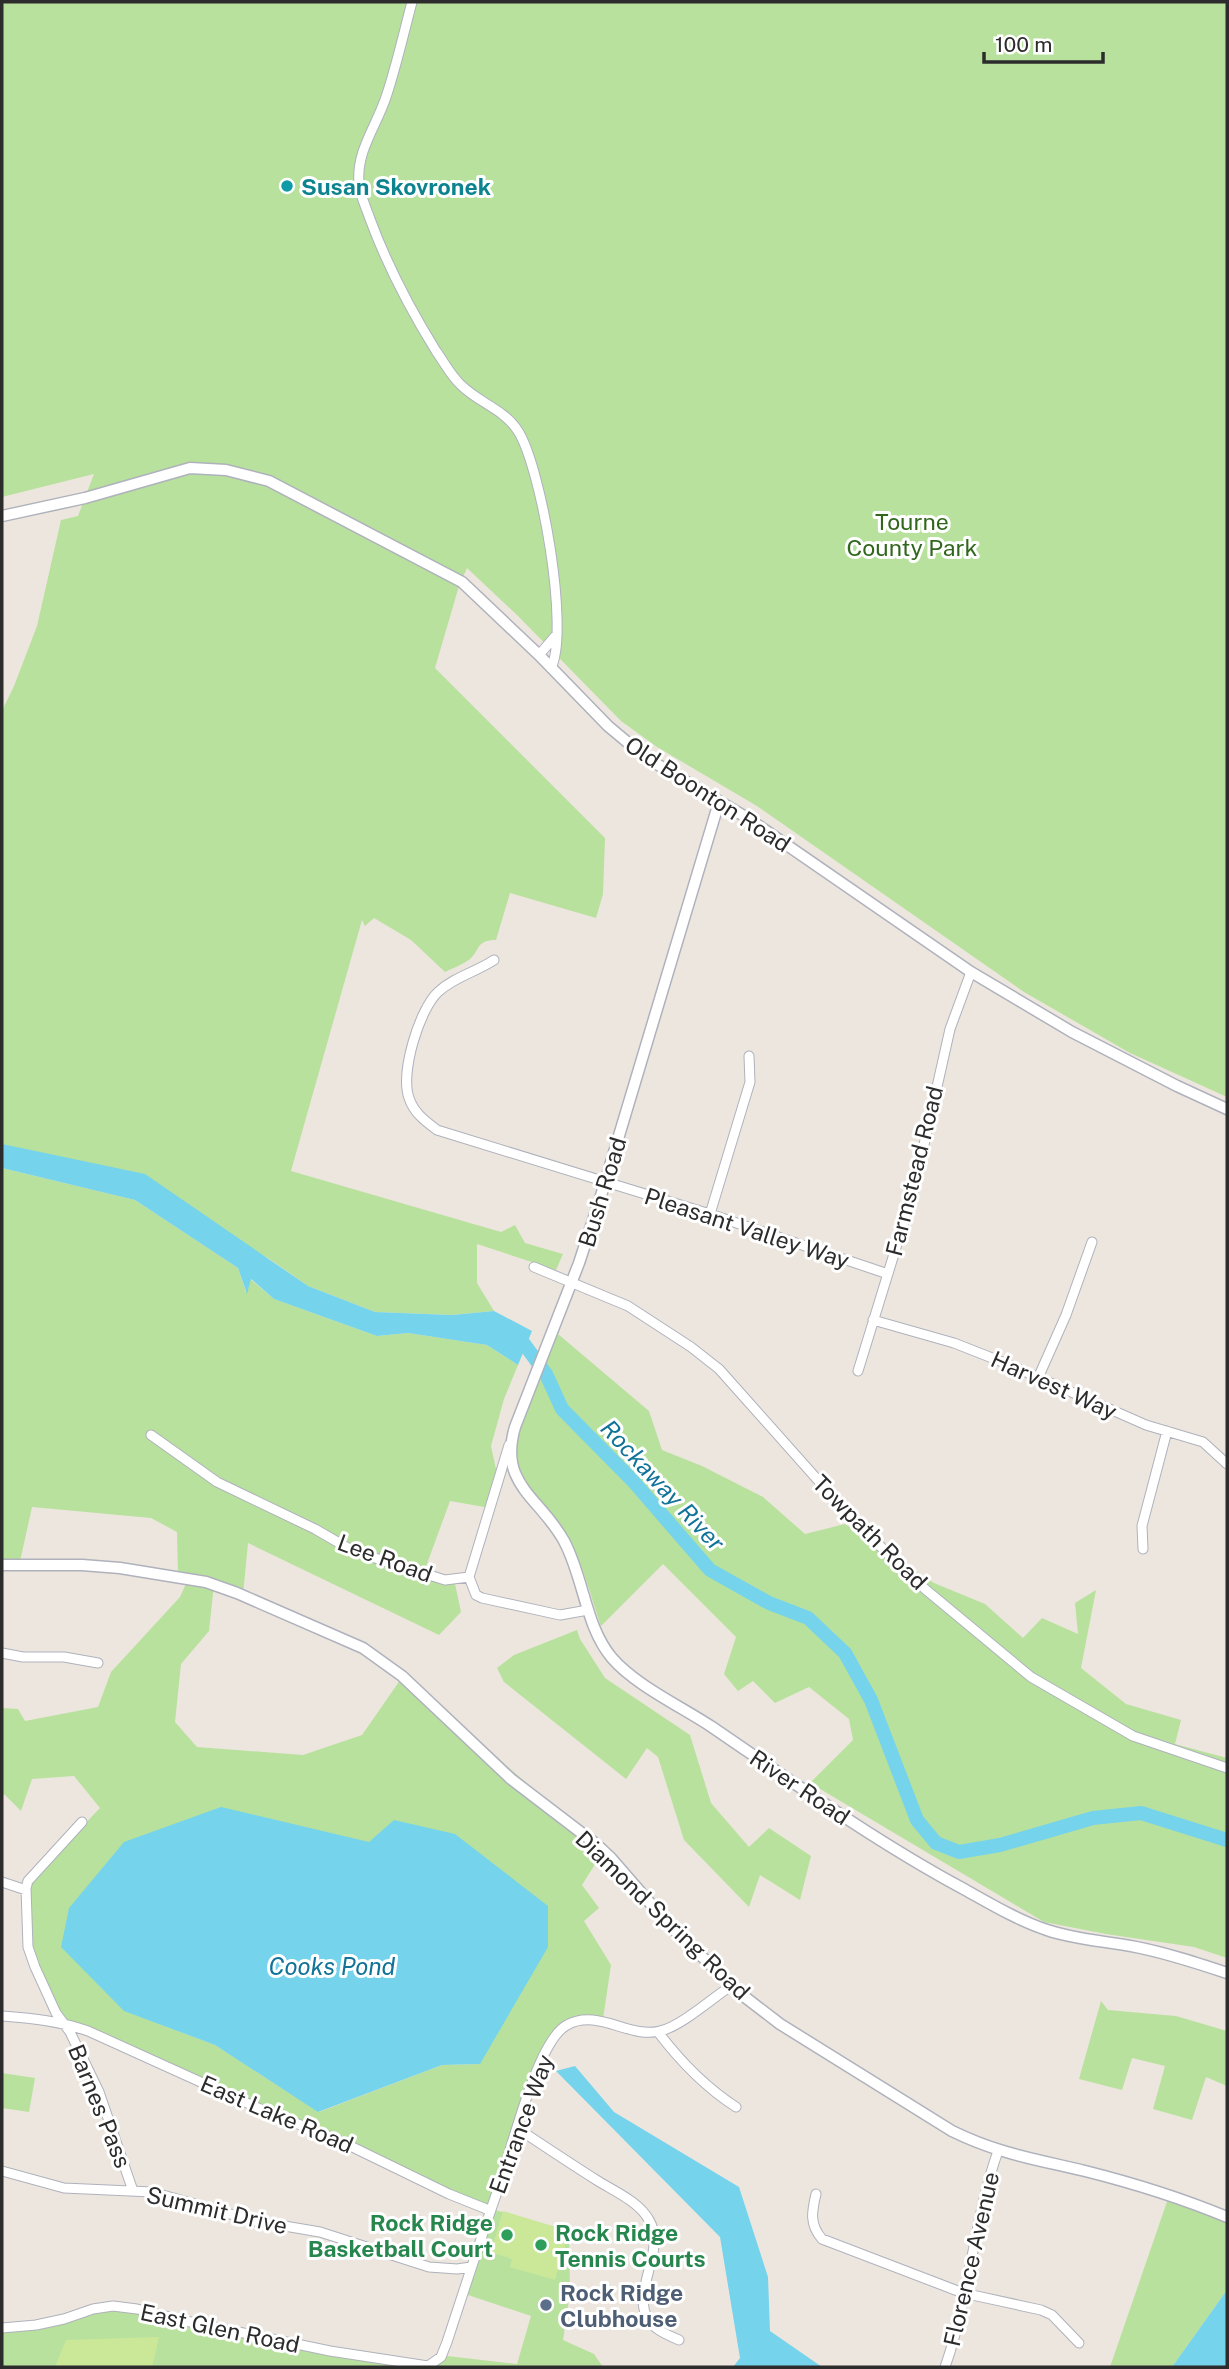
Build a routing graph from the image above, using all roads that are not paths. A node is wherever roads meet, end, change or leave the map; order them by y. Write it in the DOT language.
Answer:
graph roads {
  1 [pos="412,2"];
  2 [pos="2,516"];
  3 [pos="557,634"];
  4 [pos="539,655"];
  5 [pos="551,668"];
  6 [pos="719,802"];
  7 [pos="494,960"];
  8 [pos="971,972"];
  9 [pos="749,1056"];
  10 [pos="1227,1109"];
  11 [pos="605,1182"];
  12 [pos="710,1214"];
  13 [pos="1092,1241"];
  14 [pos="534,1267"];
  15 [pos="888,1274"];
  16 [pos="572,1283"];
  17 [pos="873,1320"];
  18 [pos="858,1371"];
  19 [pos="1038,1378"];
  20 [pos="1167,1431"];
  21 [pos="150,1435"];
  22 [pos="510,1442"];
  23 [pos="1227,1464"];
  24 [pos="1143,1549"];
  25 [pos="2,1566"];
  26 [pos="469,1577"];
  27 [pos="588,1610"];
  28 [pos="2,1653"];
  29 [pos="99,1663"];
  30 [pos="1227,1768"];
  31 [pos="82,1822"];
  32 [pos="2,1882"];
  33 [pos="26,1890"];
  34 [pos="1227,1973"];
  35 [pos="732,1985"];
  36 [pos="2,2016"];
  37 [pos="64,2023"];
  38 [pos="658,2032"];
  39 [pos="736,2107"];
  40 [pos="517,2128"];
  41 [pos="998,2151"];
  42 [pos="2,2171"];
  43 [pos="133,2191"];
  44 [pos="816,2194"];
  45 [pos="489,2210"];
  46 [pos="1227,2217"];
  47 [pos="471,2267"];
  48 [pos="964,2293"];
  49 [pos="2,2328"];
  50 [pos="679,2340"];
  51 [pos="1079,2343"];
  52 [pos="438,2360"];
  53 [pos="945,2367"];
  1 -- 3 [label="street"];
  2 -- 4 [label="street, Old Boonton Road"];
  3 -- 4 [label="street"];
  3 -- 5 [label="street"];
  4 -- 5 [label="street, Old Boonton Road"];
  5 -- 6 [label="street, Old Boonton Road"];
  6 -- 8 [label="street, Old Boonton Road"];
  6 -- 11 [label="street, Bush Road"];
  7 -- 11 [label="street, Pleasant Valley Way"];
  8 -- 10 [label="street, Old Boonton Road"];
  8 -- 15 [label="street, Farmstead Road"];
  9 -- 12 [label="street"];
  11 -- 12 [label="street, Pleasant Valley Way"];
  11 -- 16 [label="street, Bush Road"];
  12 -- 15 [label="street, Pleasant Valley Way"];
  13 -- 19 [label="street"];
  14 -- 16 [label="street, Towpath Road"];
  15 -- 17 [label="street, Farmstead Road"];
  16 -- 22 [label="street, Bush Road"];
  16 -- 30 [label="street, Towpath Road"];
  17 -- 18 [label="street, Farmstead Road"];
  17 -- 19 [label="street, Harvest Way"];
  19 -- 20 [label="street, Harvest Way"];
  20 -- 23 [label="street, Harvest Way"];
  20 -- 24 [label="street"];
  21 -- 26 [label="street, Lee Road"];
  22 -- 26 [label="street, Bush Road"];
  22 -- 27 [label="street, River Road"];
  25 -- 35 [label="street, Diamond Spring Road"];
  26 -- 27 [label="street"];
  27 -- 34 [label="street, River Road"];
  28 -- 29 [label="street"];
  31 -- 33 [label="street"];
  32 -- 33 [label="street"];
  33 -- 37 [label="street, Barnes Pass"];
  35 -- 38 [label="street"];
  35 -- 41 [label="street, Diamond Spring Road"];
  36 -- 37 [label="street, East Lake Road"];
  37 -- 43 [label="street, Barnes Pass"];
  37 -- 45 [label="street, East Lake Road"];
  38 -- 39 [label="street"];
  38 -- 40 [label="street, Entrance Way"];
  40 -- 45 [label="street, Entrance Way"];
  40 -- 50 [label="street"];
  41 -- 46 [label="street, Diamond Spring Road"];
  41 -- 48 [label="street, Florence Avenue"];
  42 -- 43 [label="street, Summit Drive"];
  43 -- 47 [label="street, Summit Drive"];
  44 -- 48 [label="street"];
  45 -- 47 [label="street, Entrance Way"];
  47 -- 52 [label="street, Entrance Way"];
  48 -- 51 [label="street"];
  48 -- 53 [label="street, Florence Avenue"];
  49 -- 52 [label="street, East Glen Road"];
}
